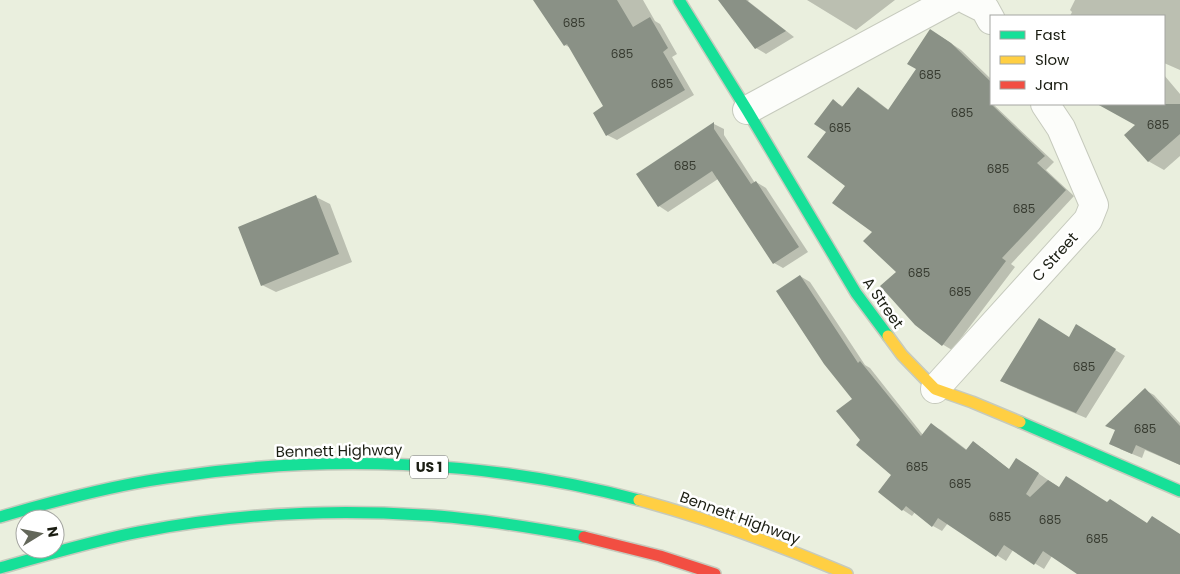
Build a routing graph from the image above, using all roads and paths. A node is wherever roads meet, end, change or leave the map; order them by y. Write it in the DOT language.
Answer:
graph roads {
  1 [pos="679,0"];
  2 [pos="950,0"];
  3 [pos="968,0"];
  4 [pos="990,18"];
  5 [pos="1046,105"];
  6 [pos="747,110"];
  7 [pos="935,389"];
  8 [pos="1180,491"];
  9 [pos="0,517"];
  10 [pos="0,568"];
  11 [pos="715,574"];
  12 [pos="847,574"];
  1 -- 6 [label="main road, A Street"];
  2 -- 6 [label="street"];
  3 -- 4 [label="street"];
  5 -- 7 [label="street, C Street"];
  6 -- 7 [label="main road, A Street"];
  7 -- 8 [label="main road, A Street"];
  9 -- 12 [label="main road, Bennett Highway / US 1"];
  10 -- 11 [label="main road"];
}
